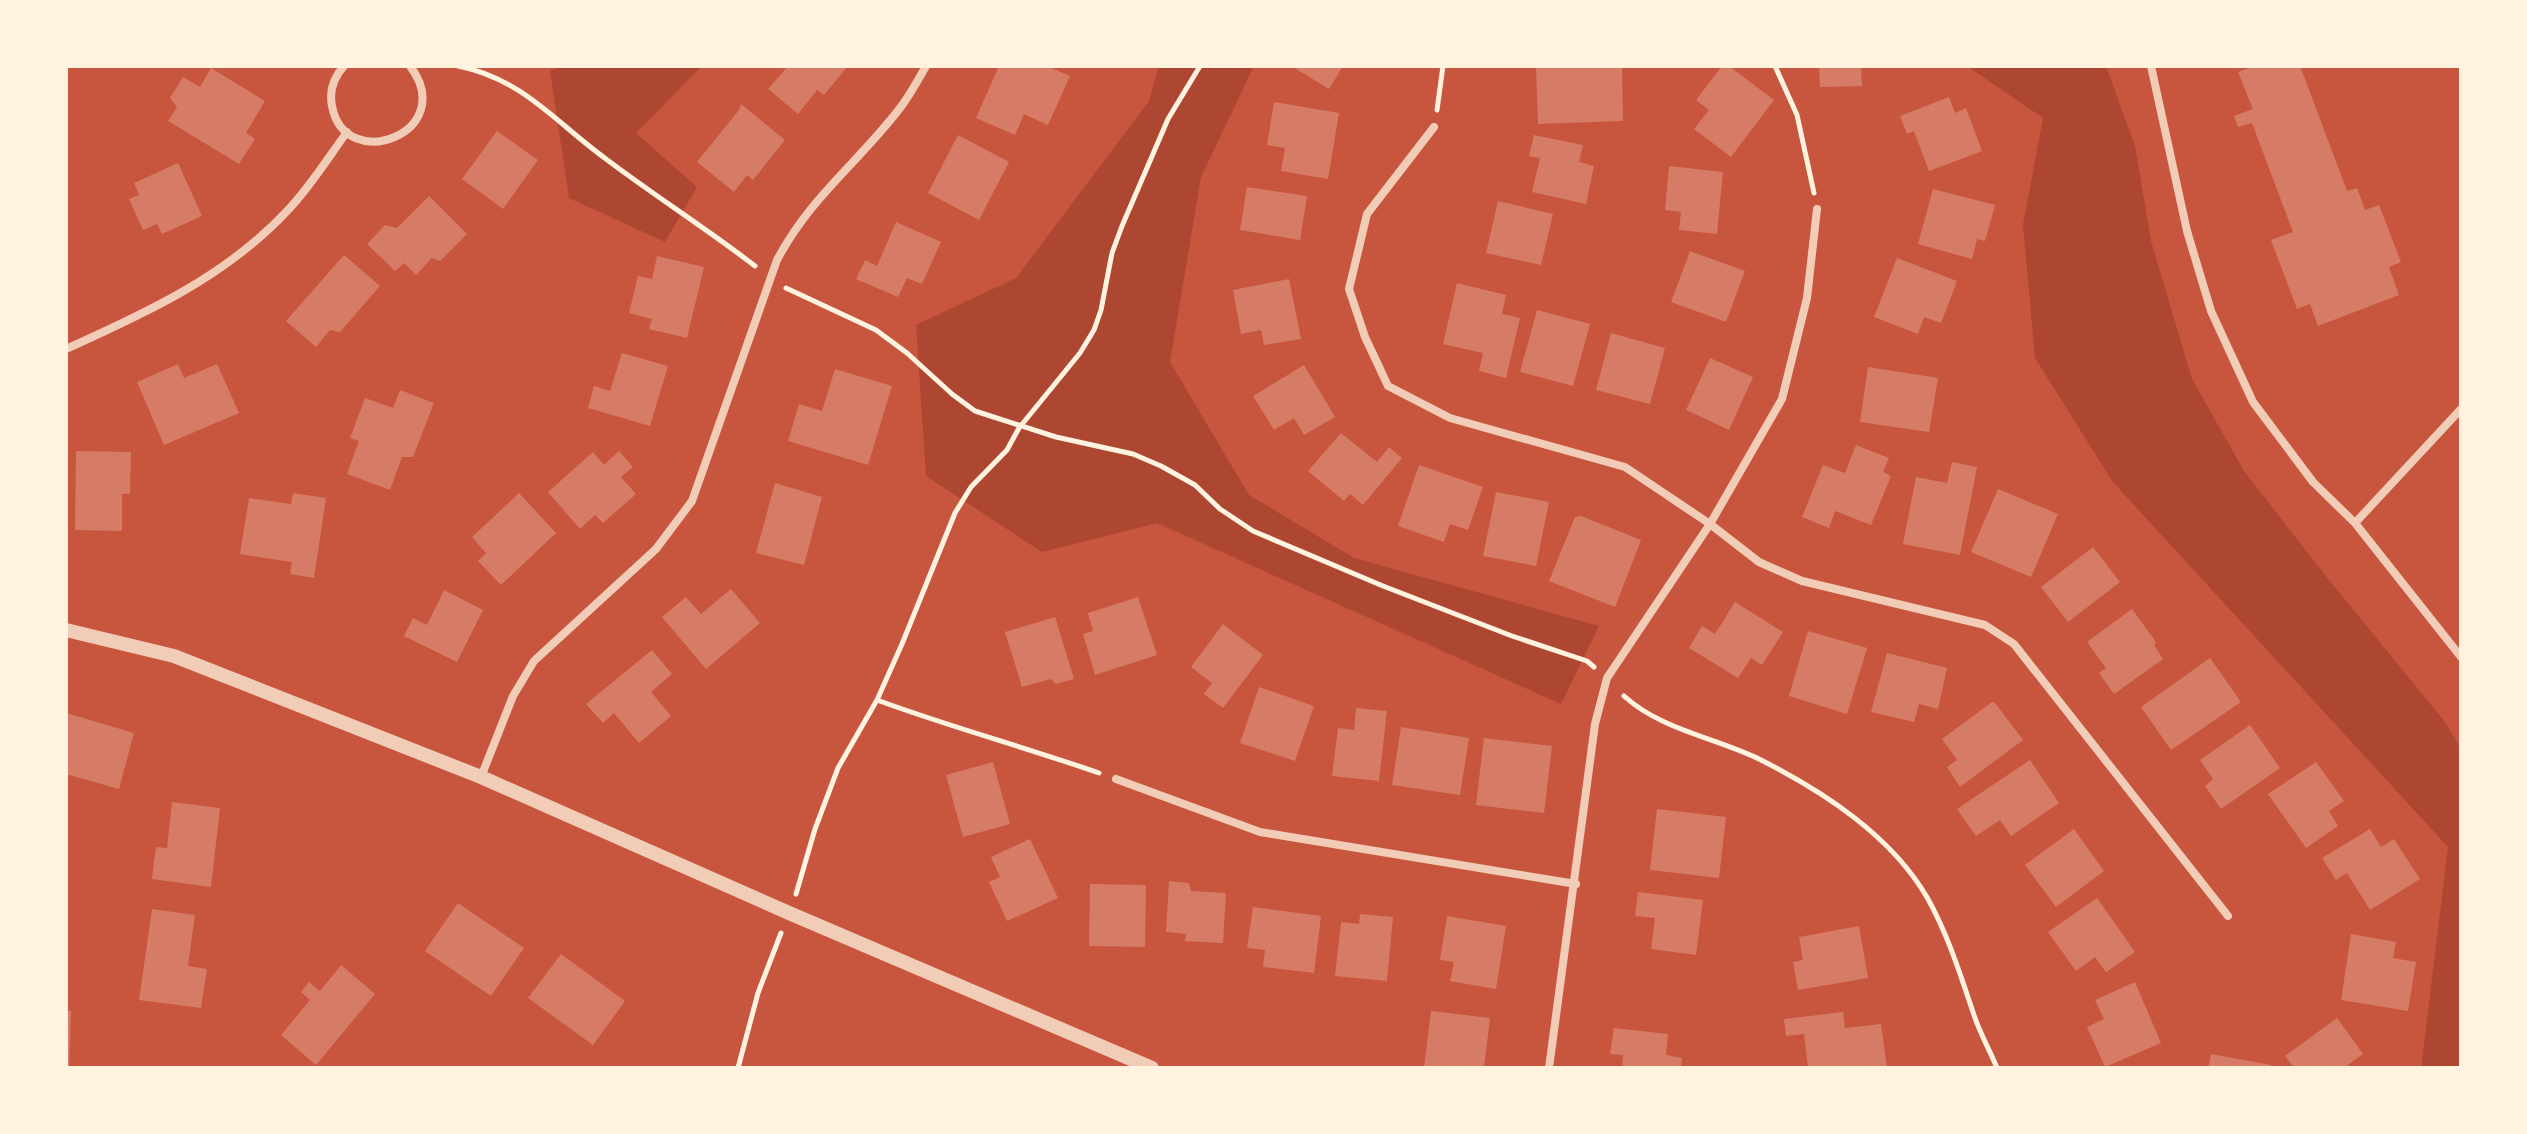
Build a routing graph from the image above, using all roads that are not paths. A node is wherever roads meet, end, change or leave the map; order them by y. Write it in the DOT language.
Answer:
graph roads {
  1 [pos="344,66"];
  2 [pos="410,66"];
  3 [pos="926,66"];
  4 [pos="2151,66"];
  5 [pos="1434,127"];
  6 [pos="347,132"];
  7 [pos="1817,209"];
  8 [pos="66,349"];
  9 [pos="2461,409"];
  10 [pos="2355,523"];
  11 [pos="1710,524"];
  12 [pos="66,630"];
  13 [pos="2461,657"];
  14 [pos="481,777"];
  15 [pos="1116,779"];
  16 [pos="1576,884"];
  17 [pos="2228,916"];
  18 [pos="1152,1068"];
  19 [pos="1549,1068"];
  1 -- 6 [label="street"];
  2 -- 6 [label="street"];
  3 -- 14 [label="street"];
  4 -- 10 [label="street"];
  5 -- 11 [label="street"];
  6 -- 8 [label="street"];
  7 -- 11 [label="street"];
  9 -- 10 [label="street"];
  10 -- 13 [label="street"];
  11 -- 16 [label="street"];
  11 -- 17 [label="street"];
  12 -- 14 [label="street"];
  14 -- 18 [label="street"];
  15 -- 16 [label="street"];
  16 -- 19 [label="street"];
}
